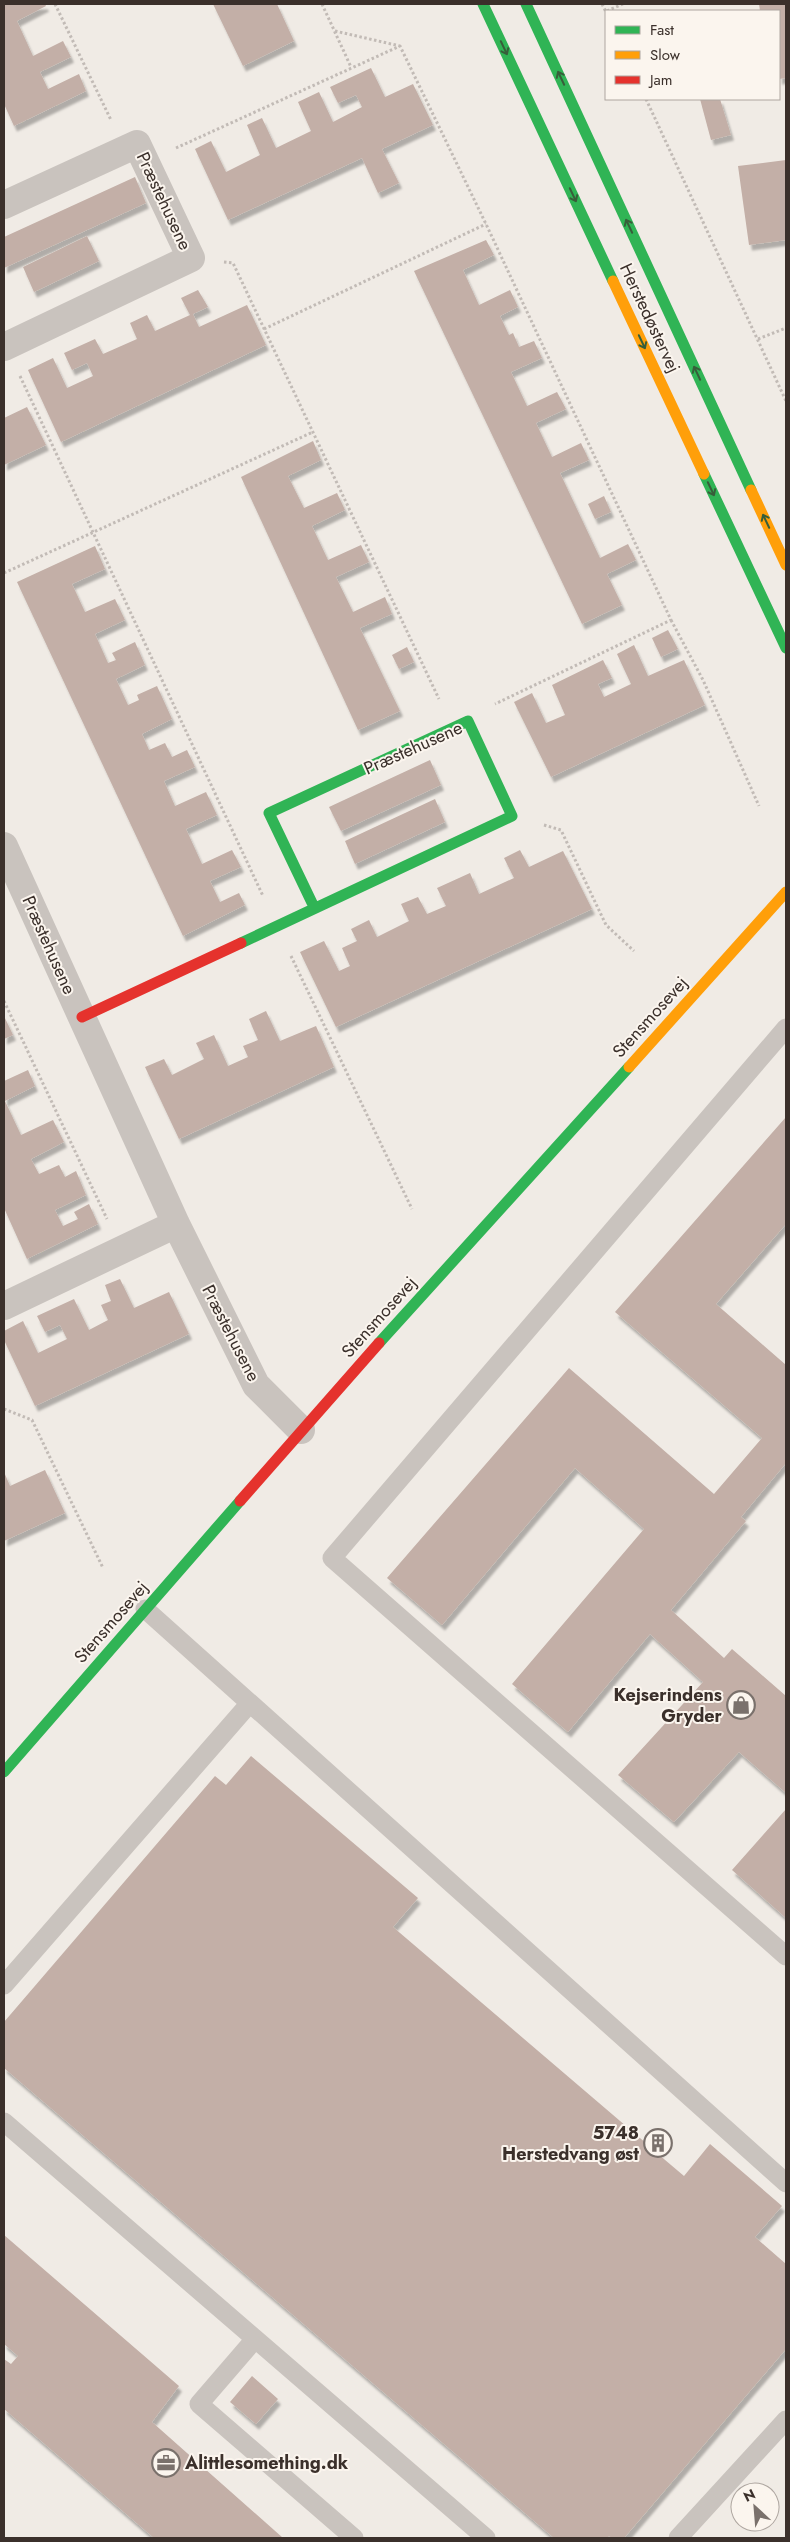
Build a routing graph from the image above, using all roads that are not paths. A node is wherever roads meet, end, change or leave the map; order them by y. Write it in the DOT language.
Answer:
graph roads {
  1 [pos="483,4"];
  2 [pos="526,4"];
  3 [pos="4,205"];
  4 [pos="5,347"];
  5 [pos="786,565"];
  6 [pos="786,648"];
  7 [pos="4,846"];
  8 [pos="786,892"];
  9 [pos="314,907"];
  10 [pos="82,1017"];
  11 [pos="786,1028"];
  12 [pos="176,1224"];
  13 [pos="4,1306"];
  14 [pos="301,1430"];
  15 [pos="145,1609"];
  16 [pos="250,1703"];
  17 [pos="4,1772"];
  18 [pos="786,1956"];
  19 [pos="4,1985"];
  20 [pos="4,2122"];
  21 [pos="786,2184"];
  22 [pos="255,2340"];
  23 [pos="786,2420"];
  24 [pos="354,2538"];
  25 [pos="486,2538"];
  26 [pos="678,2538"];
  1 -- 6 [label="street, Herstedøstervej, one-way"];
  5 -- 2 [label="street, Herstedøstervej, one-way"];
  3 -- 4 [label="street, Præstehusene"];
  7 -- 10 [label="street, Præstehusene"];
  8 -- 14 [label="street, Stensmosevej"];
  9 -- 9 [label="street, Præstehusene"];
  9 -- 10 [label="street, Præstehusene"];
  10 -- 12 [label="street, Præstehusene"];
  11 -- 18 [label="lane"];
  12 -- 13 [label="street"];
  12 -- 14 [label="street, Præstehusene"];
  14 -- 15 [label="street, Stensmosevej"];
  15 -- 16 [label="lane"];
  15 -- 17 [label="street, Stensmosevej"];
  16 -- 19 [label="lane"];
  16 -- 21 [label="lane"];
  20 -- 22 [label="lane"];
  22 -- 24 [label="lane"];
  22 -- 25 [label="lane"];
  23 -- 26 [label="lane"];
}
